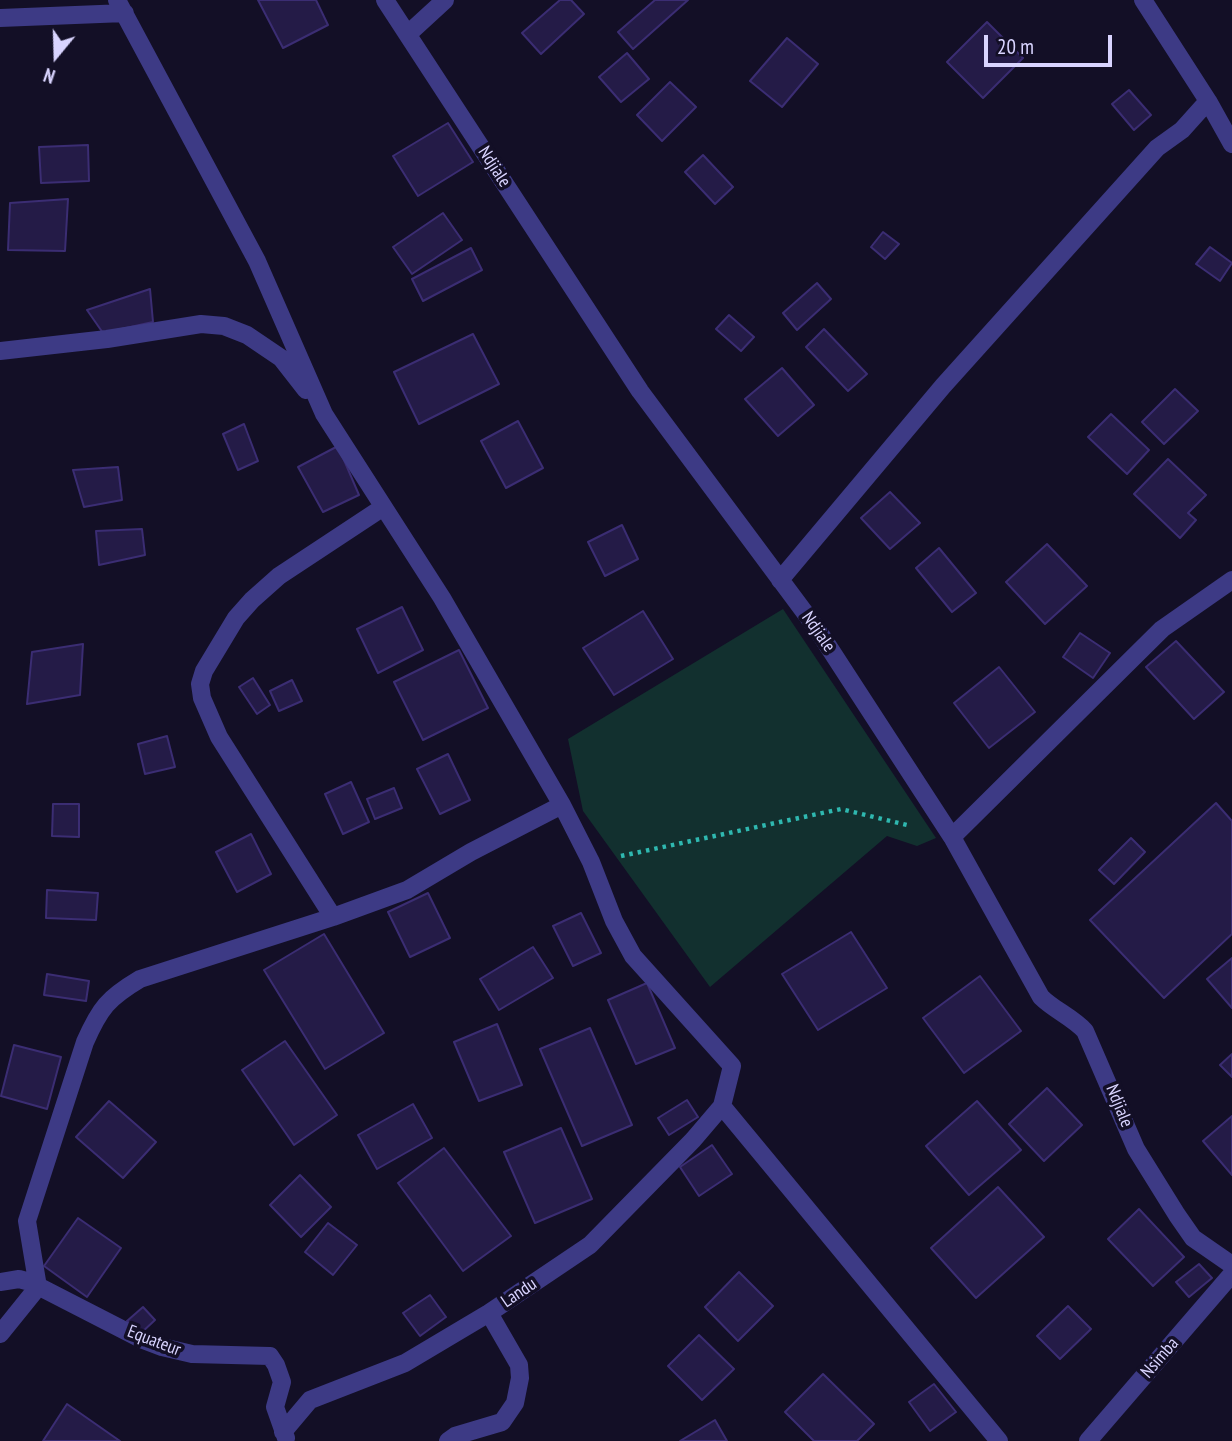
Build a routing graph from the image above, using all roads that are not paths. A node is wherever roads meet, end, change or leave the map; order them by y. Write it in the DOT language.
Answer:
graph roads {
  1 [pos="385,0"];
  2 [pos="445,0"];
  3 [pos="1143,0"];
  4 [pos="121,7"];
  5 [pos="0,18"];
  6 [pos="408,34"];
  7 [pos="1208,101"];
  8 [pos="1232,144"];
  9 [pos="0,351"];
  10 [pos="324,414"];
  11 [pos="382,508"];
  12 [pos="780,580"];
  13 [pos="1232,580"];
  14 [pos="562,806"];
  15 [pos="951,837"];
  16 [pos="332,917"];
  17 [pos="722,1106"];
  18 [pos="1232,1265"];
  19 [pos="1232,1274"];
  20 [pos="0,1282"];
  21 [pos="38,1287"];
  22 [pos="489,1313"];
  23 [pos="0,1334"];
  24 [pos="285,1437"];
  25 [pos="448,1441"];
  26 [pos="999,1441"];
  27 [pos="1088,1441"];
  1 -- 6 [label="street, Ndjiale"];
  2 -- 6 [label="street"];
  3 -- 7 [label="street"];
  4 -- 5 [label="street"];
  4 -- 10 [label="street"];
  6 -- 12 [label="street, Ndjiale"];
  7 -- 8 [label="street"];
  7 -- 12 [label="street"];
  9 -- 10 [label="street"];
  10 -- 11 [label="street"];
  11 -- 14 [label="street"];
  11 -- 16 [label="street"];
  12 -- 15 [label="street, Ndjiale"];
  13 -- 15 [label="street"];
  14 -- 16 [label="street"];
  14 -- 17 [label="street"];
  15 -- 18 [label="street, Ndjiale"];
  16 -- 21 [label="street"];
  17 -- 22 [label="street, Landu"];
  17 -- 26 [label="street"];
  19 -- 27 [label="street, Nsimba"];
  20 -- 21 [label="street, Equateur"];
  21 -- 23 [label="street"];
  21 -- 24 [label="street, Equateur"];
  22 -- 24 [label="street, Landu"];
  22 -- 25 [label="street"];
}
